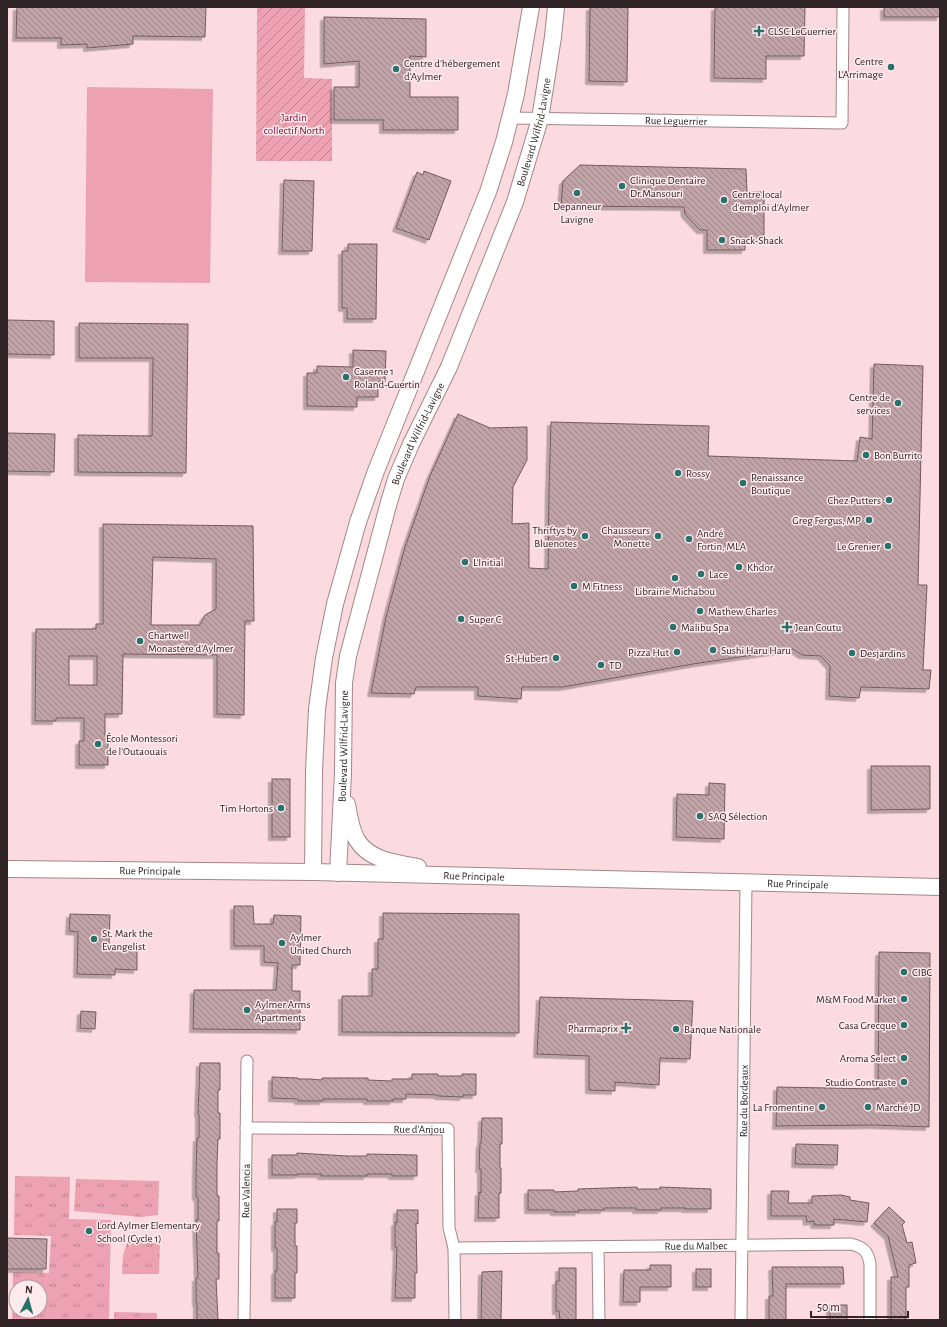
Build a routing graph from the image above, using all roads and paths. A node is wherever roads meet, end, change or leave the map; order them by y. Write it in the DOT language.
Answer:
graph roads {
  1 [pos="531,7"];
  2 [pos="556,7"];
  3 [pos="843,7"];
  4 [pos="510,118"];
  5 [pos="540,119"];
  6 [pos="343,773"];
  7 [pos="7,869"];
  8 [pos="313,872"];
  9 [pos="338,873"];
  10 [pos="460,876"];
  11 [pos="746,882"];
  12 [pos="940,887"];
  13 [pos="248,1061"];
  14 [pos="246,1128"];
  15 [pos="742,1245"];
  16 [pos="598,1247"];
  17 [pos="454,1248"];
  18 [pos="244,1320"];
  19 [pos="455,1320"];
  20 [pos="599,1320"];
  21 [pos="741,1320"];
  22 [pos="870,1320"];
  1 -- 4 [label="main road, Boulevard Wilfrid-Lavigne"];
  2 -- 5 [label="main road, Boulevard Wilfrid-Lavigne"];
  3 -- 5 [label="street, Rue Leguerrier"];
  4 -- 5 [label="street, Rue Leguerrier"];
  4 -- 8 [label="main road, Boulevard Wilfrid-Lavigne"];
  5 -- 6 [label="main road, Boulevard Wilfrid-Lavigne"];
  6 -- 9 [label="main road, Boulevard Wilfrid-Lavigne"];
  6 -- 10 [label="main road"];
  7 -- 8 [label="main road, Rue Principale"];
  8 -- 9 [label="main road, Rue Principale"];
  9 -- 10 [label="main road, Rue Principale"];
  10 -- 11 [label="main road, Rue Principale"];
  11 -- 12 [label="main road, Rue Principale"];
  11 -- 15 [label="street, Rue du Bordeaux"];
  13 -- 14 [label="street, Rue Valencia"];
  14 -- 17 [label="street, Rue d'Anjou"];
  14 -- 18 [label="street, Rue Valencia"];
  15 -- 16 [label="street, Rue du Malbec"];
  15 -- 21 [label="street, Rue du Bordeaux"];
  15 -- 22 [label="street, Rue du Malbec"];
  16 -- 17 [label="street, Rue du Malbec"];
  16 -- 20 [label="street"];
  17 -- 19 [label="street, Rue d'Anjou"];
}
